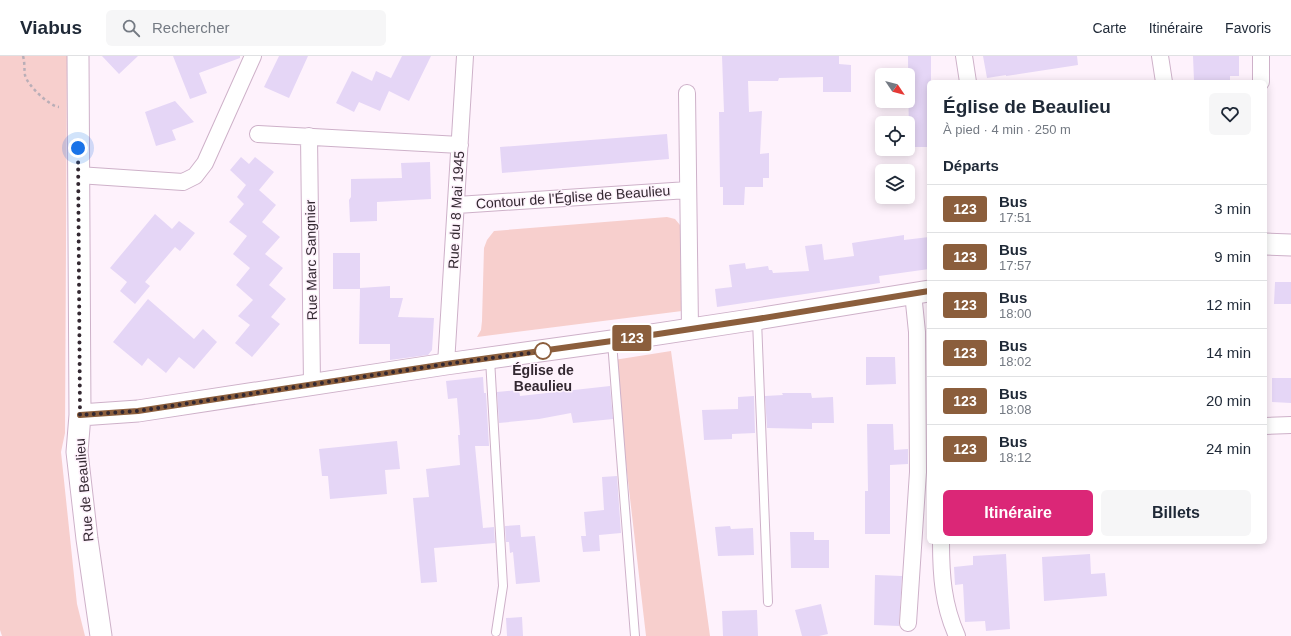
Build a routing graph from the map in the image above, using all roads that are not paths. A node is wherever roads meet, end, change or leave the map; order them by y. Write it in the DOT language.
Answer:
graph roads {
  1 [pos="78,56"];
  2 [pos="253,56"];
  3 [pos="465,56"];
  4 [pos="964,56"];
  5 [pos="1160,56"];
  6 [pos="1261,56"];
  7 [pos="968,80"];
  8 [pos="1164,80"];
  9 [pos="1261,80"];
  10 [pos="687,93"];
  11 [pos="258,134"];
  12 [pos="309,136"];
  13 [pos="460,145"];
  14 [pos="78,175"];
  15 [pos="688,190"];
  16 [pos="457,205"];
  17 [pos="1267,244"];
  18 [pos="1291,245"];
  19 [pos="921,292"];
  20 [pos="757,319"];
  21 [pos="690,328"];
  22 [pos="612,341"];
  23 [pos="490,358"];
  24 [pos="446,364"];
  25 [pos="312,384"];
  26 [pos="80,415"];
  27 [pos="1291,425"];
  28 [pos="1267,426"];
  29 [pos="941,544"];
  30 [pos="768,602"];
  31 [pos="908,623"];
  32 [pos="496,632"];
  33 [pos="101,636"];
  34 [pos="635,636"];
  35 [pos="957,636"];
  1 -- 14 [label="street, Rue de Beaulieu"];
  2 -- 14 [label="street"];
  3 -- 13 [label="street, Rue du 8 Mai 1945"];
  4 -- 7 [label="street"];
  5 -- 8 [label="street"];
  6 -- 9 [label="street"];
  10 -- 15 [label="street, Contour de l'Église de Beaulieu"];
  11 -- 12 [label="street"];
  12 -- 13 [label="street"];
  12 -- 25 [label="street, Rue Marc Sangnier"];
  13 -- 16 [label="street, Rue du 8 Mai 1945"];
  14 -- 26 [label="street, Rue de Beaulieu"];
  15 -- 16 [label="street, Contour de l'Église de Beaulieu"];
  15 -- 21 [label="street, Contour de l'Église de Beaulieu"];
  16 -- 24 [label="street, Rue du 8 Mai 1945"];
  17 -- 18 [label="street"];
  19 -- 20 [label="street"];
  19 -- 31 [label="street"];
  20 -- 21 [label="street"];
  20 -- 30 [label="lane"];
  21 -- 22 [label="street"];
  22 -- 23 [label="street"];
  22 -- 34 [label="lane"];
  23 -- 24 [label="street"];
  23 -- 32 [label="lane"];
  24 -- 25 [label="street"];
  25 -- 26 [label="street"];
  26 -- 33 [label="street, Rue de Beaulieu"];
  27 -- 28 [label="street"];
  29 -- 35 [label="street"];
}
